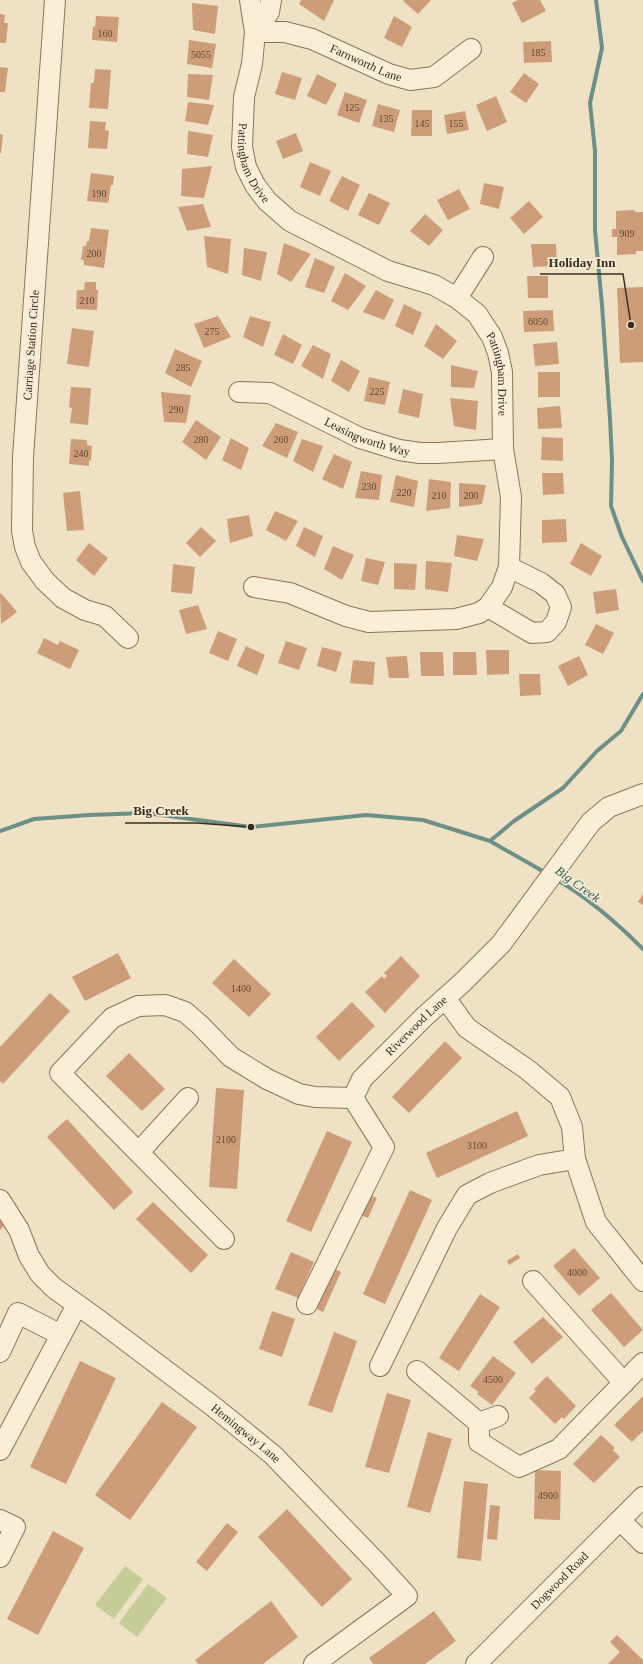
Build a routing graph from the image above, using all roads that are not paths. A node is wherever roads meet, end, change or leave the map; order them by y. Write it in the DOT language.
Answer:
graph roads {
  1 [pos="55,0"];
  2 [pos="250,0"];
  3 [pos="271,0"];
  4 [pos="255,32"];
  5 [pos="471,49"];
  6 [pos="483,256"];
  7 [pos="457,298"];
  8 [pos="239,392"];
  9 [pos="503,449"];
  10 [pos="509,567"];
  11 [pos="254,587"];
  12 [pos="488,607"];
  13 [pos="128,638"];
  14 [pos="643,794"];
  15 [pos="444,998"];
  16 [pos="188,1098"];
  17 [pos="353,1098"];
  18 [pos="139,1152"];
  19 [pos="575,1159"];
  20 [pos="0,1200"];
  21 [pos="224,1238"];
  22 [pos="534,1281"];
  23 [pos="643,1281"];
  24 [pos="307,1304"];
  25 [pos="77,1306"];
  26 [pos="61,1335"];
  27 [pos="0,1352"];
  28 [pos="643,1363"];
  29 [pos="380,1366"];
  30 [pos="417,1371"];
  31 [pos="624,1383"];
  32 [pos="498,1416"];
  33 [pos="478,1423"];
  34 [pos="0,1450"];
  35 [pos="643,1496"];
  36 [pos="0,1520"];
  37 [pos="620,1520"];
  38 [pos="643,1543"];
  39 [pos="0,1557"];
  40 [pos="314,1664"];
  41 [pos="476,1664"];
  1 -- 13 [label="street, Carriage Station Circle"];
  2 -- 4 [label="street, Pattingham Drive"];
  3 -- 4 [label="street, Pattingham Drive"];
  4 -- 5 [label="street, Farnworth Lane"];
  4 -- 7 [label="street, Pattingham Drive"];
  6 -- 7 [label="street"];
  7 -- 9 [label="street, Pattingham Drive"];
  8 -- 9 [label="street, Leasingworth Way"];
  9 -- 10 [label="street, Pattingham Drive"];
  10 -- 12 [label="street, Pattingham Drive"];
  10 -- 12 [label="street"];
  11 -- 12 [label="street"];
  14 -- 15 [label="street, Riverwood Lane"];
  15 -- 17 [label="street, Riverwood Lane"];
  15 -- 19 [label="street"];
  16 -- 18 [label="street"];
  17 -- 18 [label="street"];
  17 -- 24 [label="street"];
  18 -- 21 [label="street"];
  19 -- 23 [label="street"];
  19 -- 29 [label="street"];
  20 -- 25 [label="street, Hemingway Lane"];
  22 -- 31 [label="street"];
  25 -- 26 [label="street"];
  25 -- 40 [label="street, Hemingway Lane"];
  26 -- 27 [label="street"];
  26 -- 34 [label="street"];
  28 -- 31 [label="street"];
  30 -- 33 [label="street"];
  31 -- 33 [label="street"];
  32 -- 33 [label="street"];
  35 -- 37 [label="street, Dogwood Road"];
  36 -- 39 [label="street"];
  37 -- 38 [label="street"];
  37 -- 41 [label="street, Dogwood Road"];
}
